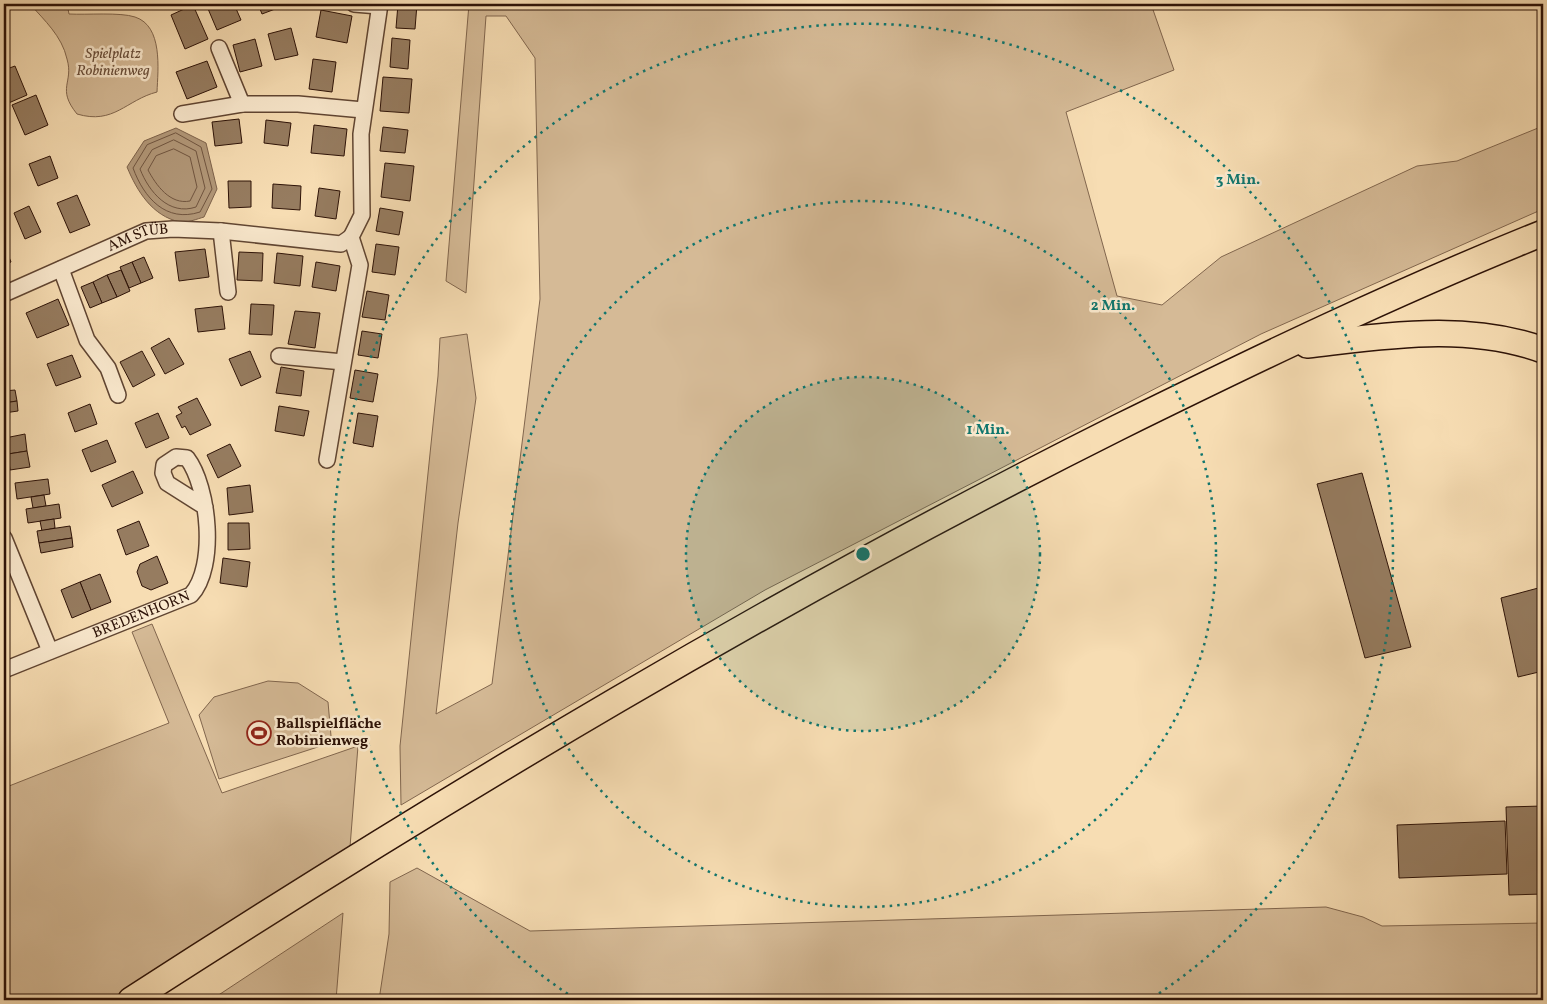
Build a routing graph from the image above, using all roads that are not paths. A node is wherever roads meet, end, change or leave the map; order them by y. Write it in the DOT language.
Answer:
graph roads {
  1 [pos="354,4"];
  2 [pos="380,5"];
  3 [pos="219,48"];
  4 [pos="242,104"];
  5 [pos="363,110"];
  6 [pos="182,114"];
  7 [pos="221,232"];
  8 [pos="1543,233"];
  9 [pos="351,237"];
  10 [pos="61,269"];
  11 [pos="228,292"];
  12 [pos="4,294"];
  13 [pos="1284,348"];
  14 [pos="1543,350"];
  15 [pos="279,356"];
  16 [pos="343,362"];
  17 [pos="118,395"];
  18 [pos="327,460"];
  19 [pos="205,507"];
  20 [pos="4,538"];
  21 [pos="50,651"];
  22 [pos="4,670"];
  23 [pos="131,1000"];
  1 -- 2 [label="street"];
  2 -- 5 [label="street"];
  3 -- 4 [label="street"];
  4 -- 5 [label="street"];
  4 -- 6 [label="street"];
  5 -- 9 [label="street"];
  7 -- 9 [label="street, AM STÜB"];
  7 -- 10 [label="street, AM STÜB"];
  7 -- 11 [label="street"];
  8 -- 13 [label="highway"];
  9 -- 16 [label="street"];
  10 -- 12 [label="street, AM STÜB"];
  10 -- 17 [label="street"];
  13 -- 14 [label="highway"];
  13 -- 23 [label="highway"];
  15 -- 16 [label="street"];
  16 -- 18 [label="street"];
  19 -- 21 [label="street, BREDENHORN"];
  20 -- 21 [label="street"];
  21 -- 22 [label="street, BREDENHORN"];
}
